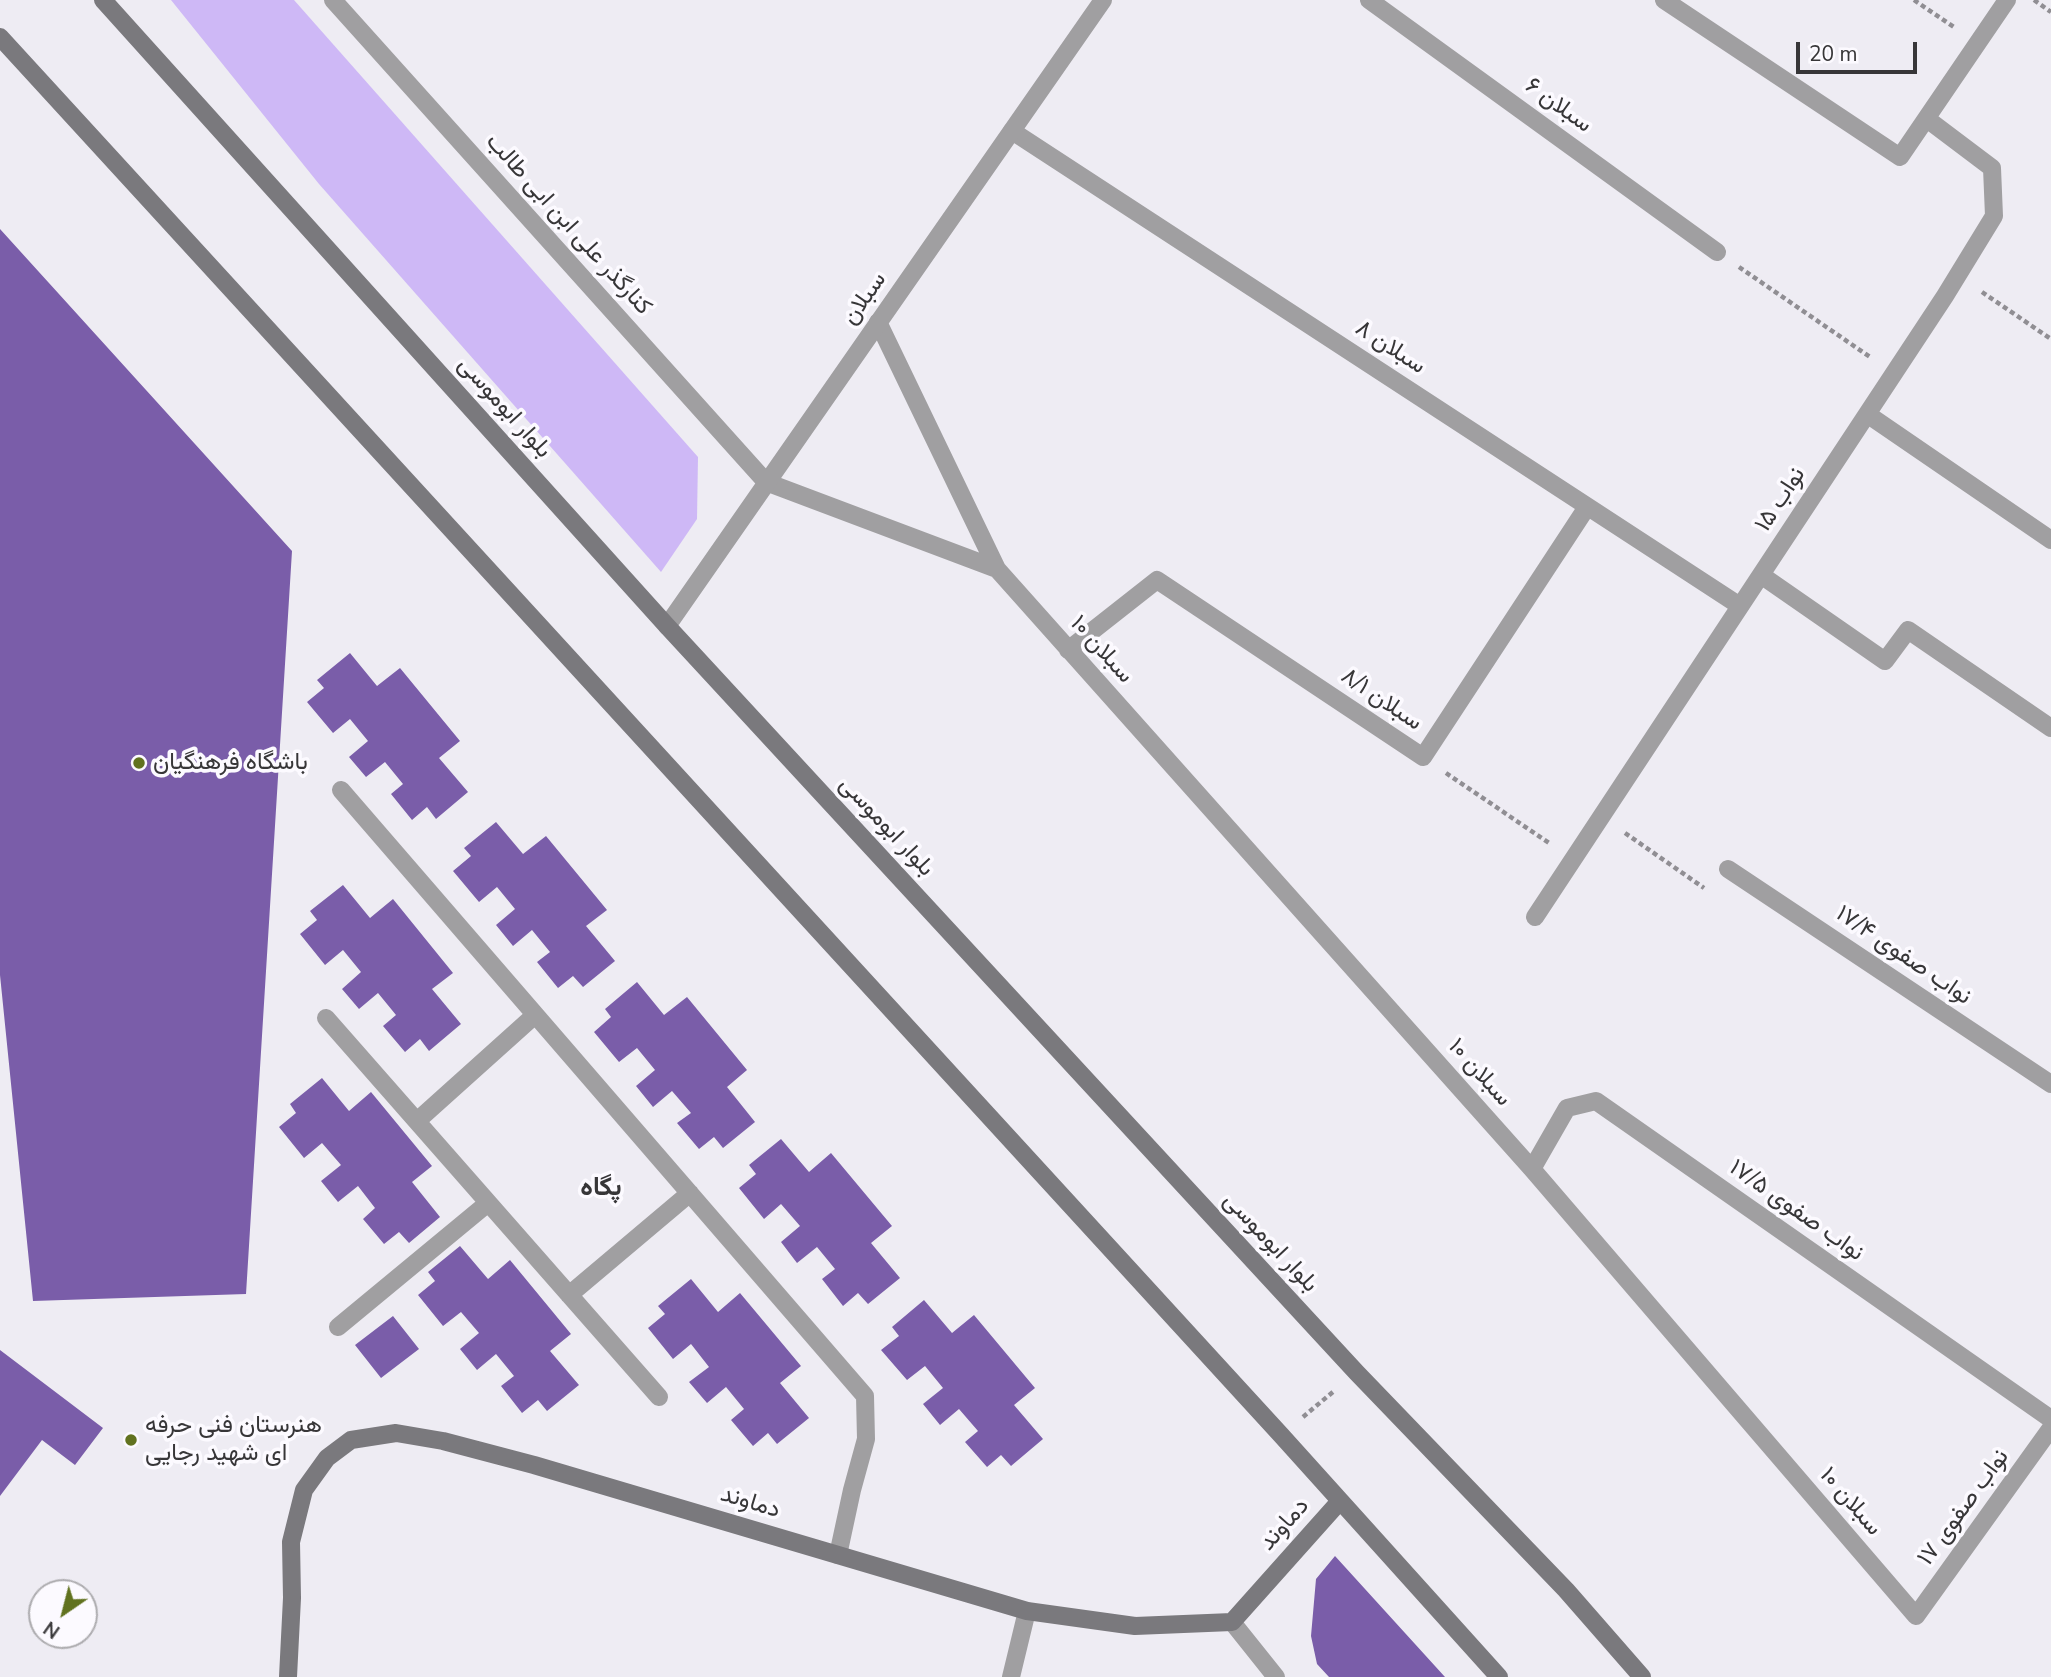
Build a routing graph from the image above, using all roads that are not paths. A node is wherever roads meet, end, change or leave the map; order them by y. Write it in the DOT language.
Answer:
graph roads {
  1 [pos="103,0"];
  2 [pos="333,0"];
  3 [pos="1103,0"];
  4 [pos="1369,0"];
  5 [pos="1664,0"];
  6 [pos="2007,0"];
  7 [pos="0,37"];
  8 [pos="1927,119"];
  9 [pos="1012,131"];
  10 [pos="1717,252"];
  11 [pos="878,322"];
  12 [pos="1867,414"];
  13 [pos="766,482"];
  14 [pos="1587,507"];
  15 [pos="2051,540"];
  16 [pos="997,569"];
  17 [pos="1761,575"];
  18 [pos="1740,606"];
  19 [pos="667,626"];
  20 [pos="1068,650"];
  21 [pos="2051,728"];
  22 [pos="341,790"];
  23 [pos="1728,869"];
  24 [pos="1535,917"];
  25 [pos="535,1015"];
  26 [pos="326,1018"];
  27 [pos="2051,1084"];
  28 [pos="417,1121"];
  29 [pos="1532,1169"];
  30 [pos="690,1193"];
  31 [pos="488,1203"];
  32 [pos="569,1295"];
  33 [pos="338,1327"];
  34 [pos="659,1397"];
  35 [pos="2051,1419"];
  36 [pos="2051,1428"];
  37 [pos="1340,1501"];
  38 [pos="838,1555"];
  39 [pos="1027,1611"];
  40 [pos="1916,1616"];
  41 [pos="1232,1622"];
  42 [pos="288,1677"];
  43 [pos="1011,1677"];
  44 [pos="1276,1677"];
  45 [pos="1499,1677"];
  46 [pos="1642,1677"];
  1 -- 19 [label="main road, بلوار ابوموسی"];
  2 -- 13 [label="street, کنارگذر علی ابن ابی طالب"];
  3 -- 9 [label="street, سبلان"];
  4 -- 10 [label="street, سبلان ۶"];
  5 -- 8 [label="street"];
  6 -- 8 [label="street"];
  7 -- 37 [label="main road"];
  8 -- 12 [label="street, نواب ۱۵"];
  9 -- 11 [label="street, سبلان"];
  9 -- 14 [label="street, سبلان ۸"];
  11 -- 13 [label="street, سبلان"];
  11 -- 16 [label="street, سبلان ۱۰"];
  12 -- 15 [label="street"];
  12 -- 17 [label="street, نواب ۱۵"];
  13 -- 16 [label="street, سبلان ۱۰"];
  13 -- 19 [label="street, سبلان"];
  14 -- 18 [label="street, سبلان ۸"];
  14 -- 20 [label="street, سبلان ۸/۱"];
  16 -- 20 [label="street, سبلان ۱۰"];
  17 -- 18 [label="street, نواب ۱۵"];
  17 -- 21 [label="street"];
  18 -- 24 [label="street, نواب ۱۵"];
  19 -- 46 [label="main road, بلوار ابوموسی"];
  20 -- 29 [label="street, سبلان ۱۰"];
  22 -- 25 [label="street"];
  23 -- 27 [label="street, نواب صفوی ۱۷/۴"];
  25 -- 28 [label="street"];
  25 -- 30 [label="street"];
  26 -- 28 [label="street"];
  28 -- 31 [label="street"];
  29 -- 35 [label="street, نواب صفوی ۱۷/۵"];
  29 -- 40 [label="street, سبلان ۱۰"];
  30 -- 32 [label="street"];
  30 -- 38 [label="street"];
  31 -- 32 [label="street"];
  31 -- 33 [label="street"];
  32 -- 34 [label="street"];
  36 -- 40 [label="street, نواب صفوی ۱۷"];
  37 -- 41 [label="main road, دماوند"];
  37 -- 45 [label="main road"];
  38 -- 39 [label="main road, دماوند"];
  38 -- 42 [label="main road, دماوند"];
  39 -- 41 [label="main road, دماوند"];
  39 -- 43 [label="street"];
  41 -- 44 [label="street"];
}
